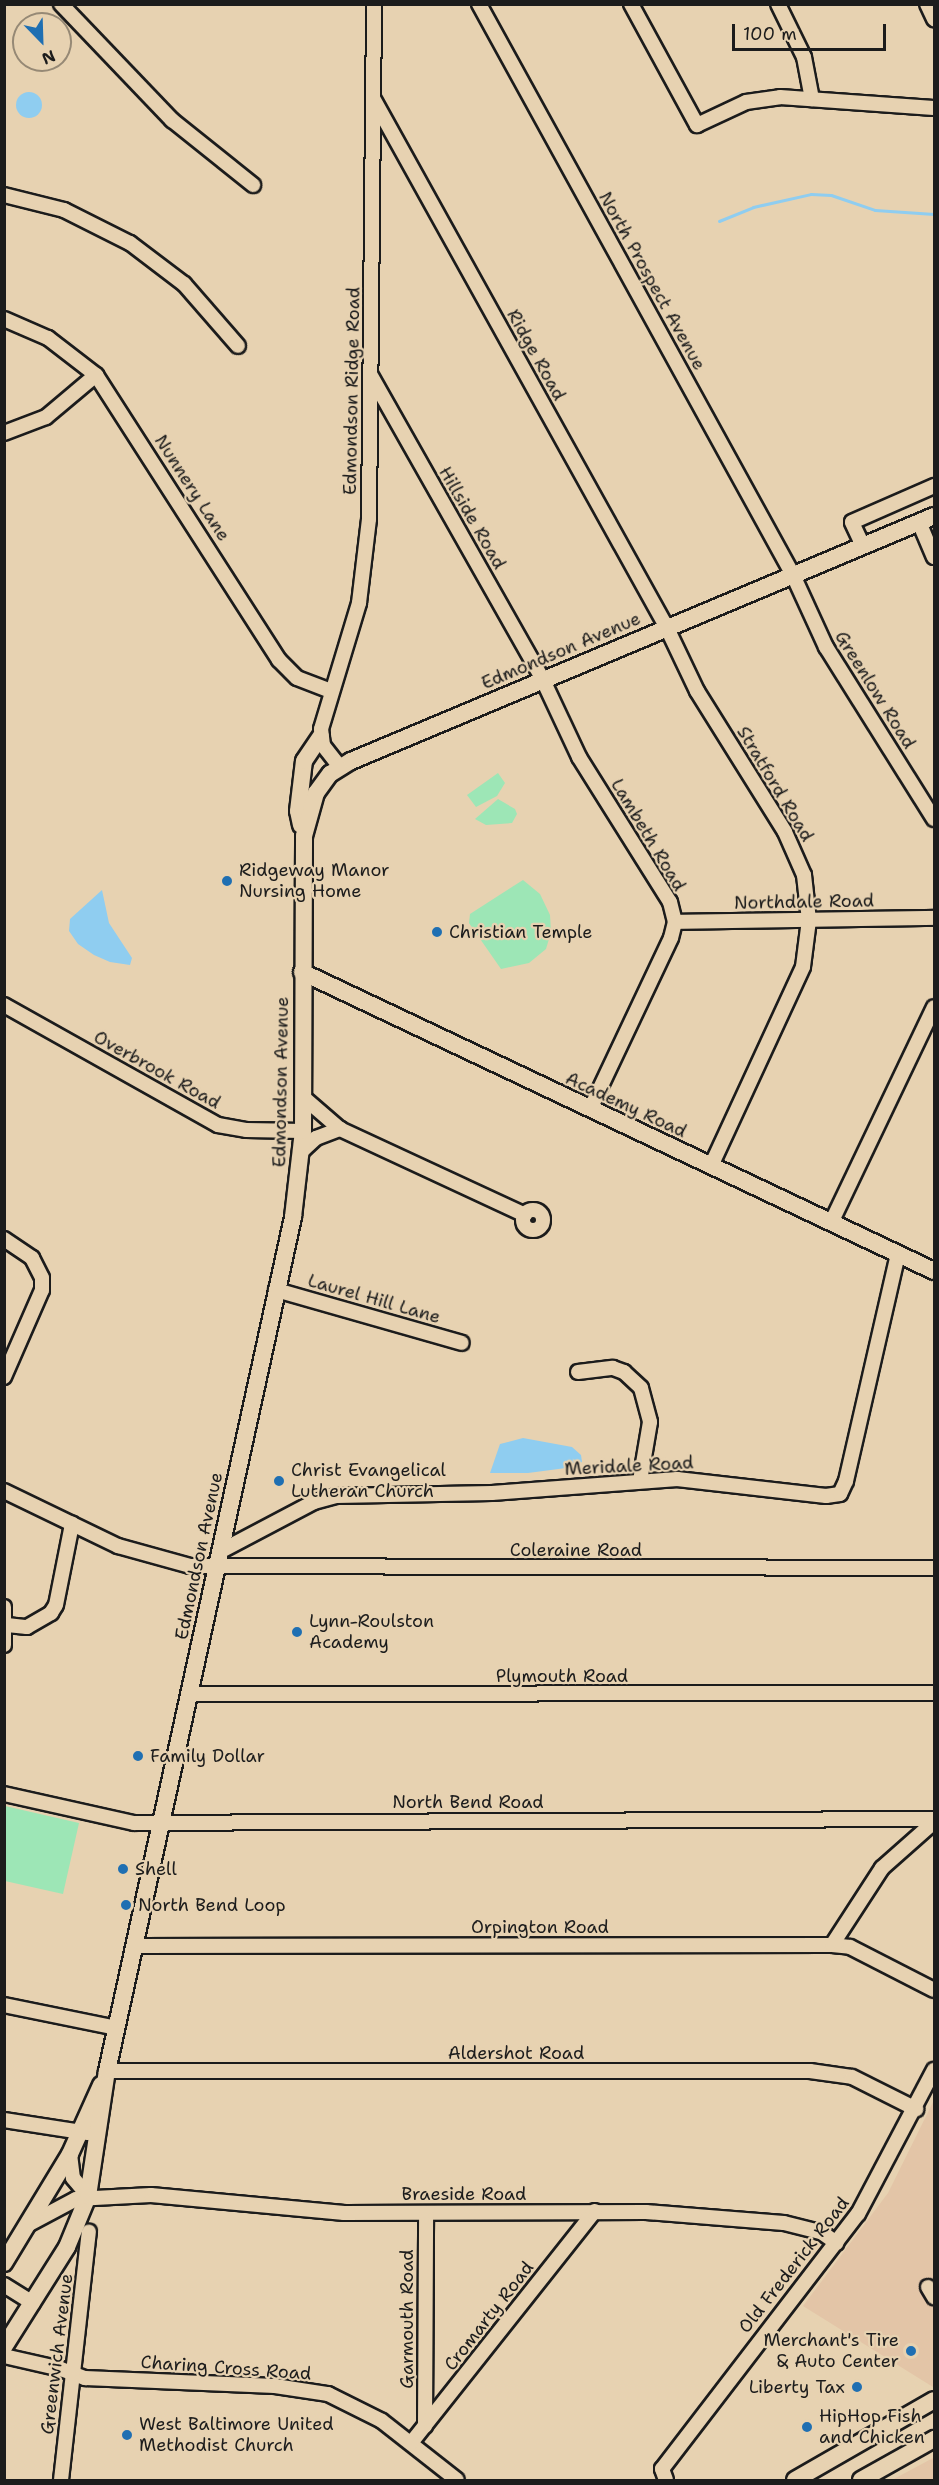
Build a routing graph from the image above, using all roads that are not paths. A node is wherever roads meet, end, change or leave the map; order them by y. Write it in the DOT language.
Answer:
graph roads {
  1 [pos="61,4"];
  2 [pos="374,4"];
  3 [pos="479,4"];
  4 [pos="631,4"];
  5 [pos="778,4"];
  6 [pos="927,4"];
  7 [pos="934,19"];
  8 [pos="812,99"];
  9 [pos="374,100"];
  10 [pos="934,108"];
  11 [pos="254,185"];
  12 [pos="4,195"];
  13 [pos="4,319"];
  14 [pos="238,346"];
  15 [pos="370,374"];
  16 [pos="96,375"];
  17 [pos="4,433"];
  18 [pos="934,486"];
  19 [pos="927,519"];
  20 [pos="863,546"];
  21 [pos="934,557"];
  22 [pos="793,575"];
  23 [pos="668,628"];
  24 [pos="543,680"];
  25 [pos="331,691"];
  26 [pos="321,736"];
  27 [pos="340,767"];
  28 [pos="934,819"];
  29 [pos="304,836"];
  30 [pos="934,918"];
  31 [pos="809,920"];
  32 [pos="675,922"];
  33 [pos="302,972"];
  34 [pos="4,1005"];
  35 [pos="934,1007"];
  36 [pos="303,1097"];
  37 [pos="590,1110"];
  38 [pos="340,1129"];
  39 [pos="303,1131"];
  40 [pos="301,1152"];
  41 [pos="711,1167"];
  42 [pos="525,1215"];
  43 [pos="831,1223"];
  44 [pos="4,1239"];
  45 [pos="898,1254"];
  46 [pos="934,1271"];
  47 [pos="276,1290"];
  48 [pos="462,1343"];
  49 [pos="579,1372"];
  50 [pos="4,1377"];
  51 [pos="640,1481"];
  52 [pos="4,1491"];
  53 [pos="72,1524"];
  54 [pos="221,1551"];
  55 [pos="217,1568"];
  56 [pos="934,1568"];
  57 [pos="4,1607"];
  58 [pos="7,1625"];
  59 [pos="4,1645"];
  60 [pos="934,1693"];
  61 [pos="189,1694"];
  62 [pos="4,1794"];
  63 [pos="934,1820"];
  64 [pos="162,1822"];
  65 [pos="832,1945"];
  66 [pos="135,1946"];
  67 [pos="934,1990"];
  68 [pos="4,2005"];
  69 [pos="117,2028"];
  70 [pos="934,2070"];
  71 [pos="107,2071"];
  72 [pos="916,2109"];
  73 [pos="4,2120"];
  74 [pos="81,2131"];
  75 [pos="98,2136"];
  76 [pos="70,2154"];
  77 [pos="88,2196"];
  78 [pos="595,2211"];
  79 [pos="426,2213"];
  80 [pos="31,2223"];
  81 [pos="89,2232"];
  82 [pos="837,2243"];
  83 [pos="4,2263"];
  84 [pos="4,2285"];
  85 [pos="33,2303"];
  86 [pos="4,2347"];
  87 [pos="4,2356"];
  88 [pos="72,2373"];
  89 [pos="934,2400"];
  90 [pos="425,2426"];
  91 [pos="934,2439"];
  92 [pos="411,2443"];
  93 [pos="660,2477"];
  94 [pos="61,2481"];
  95 [pos="456,2481"];
  96 [pos="795,2481"];
  97 [pos="861,2481"];
  1 -- 11 [label="street"];
  2 -- 9 [label="street, Edmondson Ridge Road"];
  3 -- 22 [label="street, North Prospect Avenue"];
  4 -- 8 [label="street"];
  5 -- 8 [label="street"];
  6 -- 7 [label="street"];
  8 -- 10 [label="street"];
  9 -- 15 [label="street, Edmondson Ridge Road"];
  9 -- 23 [label="street, Ridge Road"];
  12 -- 14 [label="street"];
  13 -- 16 [label="street, Nunnery Lane"];
  15 -- 24 [label="street, Hillside Road"];
  15 -- 25 [label="street, Edmondson Ridge Road"];
  16 -- 17 [label="street"];
  16 -- 25 [label="street, Nunnery Lane"];
  18 -- 20 [label="street"];
  19 -- 20 [label="main road, Edmondson Avenue"];
  19 -- 21 [label="street"];
  20 -- 22 [label="main road, Edmondson Avenue"];
  22 -- 23 [label="main road, Edmondson Avenue"];
  22 -- 28 [label="street, Greenlow Road"];
  23 -- 24 [label="main road, Edmondson Avenue"];
  23 -- 31 [label="street, Stratford Road"];
  24 -- 27 [label="main road, Edmondson Avenue"];
  24 -- 32 [label="street, Lambeth Road"];
  25 -- 26 [label="street, Edmondson Ridge Road"];
  26 -- 27 [label="street"];
  26 -- 29 [label="main road"];
  27 -- 29 [label="main road, Edmondson Avenue"];
  29 -- 33 [label="main road, Edmondson Avenue"];
  30 -- 31 [label="street, Northdale Road"];
  31 -- 32 [label="street, Northdale Road"];
  31 -- 41 [label="street, Stratford Road"];
  32 -- 37 [label="street"];
  33 -- 36 [label="main road, Edmondson Avenue"];
  33 -- 37 [label="main road, Academy Road"];
  34 -- 39 [label="street, Overbrook Road"];
  35 -- 43 [label="street"];
  36 -- 38 [label="street"];
  36 -- 39 [label="main road, Edmondson Avenue"];
  37 -- 41 [label="main road, Academy Road"];
  38 -- 40 [label="street"];
  38 -- 42 [label="street"];
  39 -- 40 [label="main road, Edmondson Avenue"];
  40 -- 47 [label="main road, Edmondson Avenue"];
  41 -- 43 [label="main road, Academy Road"];
  43 -- 45 [label="main road, Academy Road"];
  44 -- 50 [label="street"];
  45 -- 46 [label="main road, Academy Road"];
  45 -- 51 [label="street, Meridale Road"];
  47 -- 48 [label="street, Laurel Hill Lane"];
  47 -- 54 [label="main road, Edmondson Avenue"];
  49 -- 51 [label="street"];
  51 -- 54 [label="street, Meridale Road"];
  52 -- 53 [label="street, Coleraine Road"];
  53 -- 55 [label="street, Coleraine Road"];
  53 -- 58 [label="street"];
  54 -- 55 [label="main road, Edmondson Avenue"];
  55 -- 56 [label="street, Coleraine Road"];
  55 -- 61 [label="main road, Edmondson Avenue"];
  57 -- 58 [label="street"];
  58 -- 59 [label="street"];
  60 -- 61 [label="street, Plymouth Road"];
  61 -- 64 [label="main road, Edmondson Avenue"];
  62 -- 64 [label="street, North Bend Road"];
  63 -- 64 [label="street, North Bend Road"];
  63 -- 65 [label="street"];
  64 -- 66 [label="main road, Edmondson Avenue"];
  65 -- 66 [label="street, Orpington Road"];
  65 -- 67 [label="street, Orpington Road"];
  66 -- 69 [label="main road, Edmondson Avenue"];
  68 -- 69 [label="street"];
  69 -- 71 [label="main road, Edmondson Avenue"];
  70 -- 72 [label="street, Old Frederick Road"];
  71 -- 72 [label="street, Aldershot Road"];
  71 -- 74 [label="main road, Edmondson Avenue"];
  71 -- 75 [label="main road, Edmondson Avenue"];
  72 -- 82 [label="street, Old Frederick Road"];
  73 -- 74 [label="street"];
  74 -- 75 [label="street"];
  74 -- 76 [label="main road, Edmondson Avenue"];
  75 -- 77 [label="main road, Edmondson Avenue"];
  76 -- 77 [label="street"];
  76 -- 80 [label="main road, Edmondson Avenue"];
  77 -- 79 [label="street, Braeside Road"];
  77 -- 80 [label="street, Braeside Road"];
  77 -- 85 [label="main road, Edmondson Avenue"];
  78 -- 79 [label="street, Braeside Road"];
  78 -- 82 [label="street, Braeside Road"];
  78 -- 90 [label="street, Cromarty Road"];
  79 -- 90 [label="street, Garmouth Road"];
  80 -- 83 [label="main road, Edmondson Avenue"];
  81 -- 88 [label="street, Greenwich Avenue"];
  82 -- 93 [label="street, Old Frederick Road"];
  84 -- 85 [label="street"];
  85 -- 86 [label="main road, Edmondson Avenue"];
  87 -- 88 [label="street, Charing Cross Road"];
  88 -- 92 [label="street, Charing Cross Road"];
  88 -- 94 [label="street, Greenwich Avenue"];
  89 -- 96 [label="main road"];
  90 -- 92 [label="street, Cromarty Road"];
  91 -- 97 [label="main road"];
  92 -- 95 [label="street, Charing Cross Road"];
}
